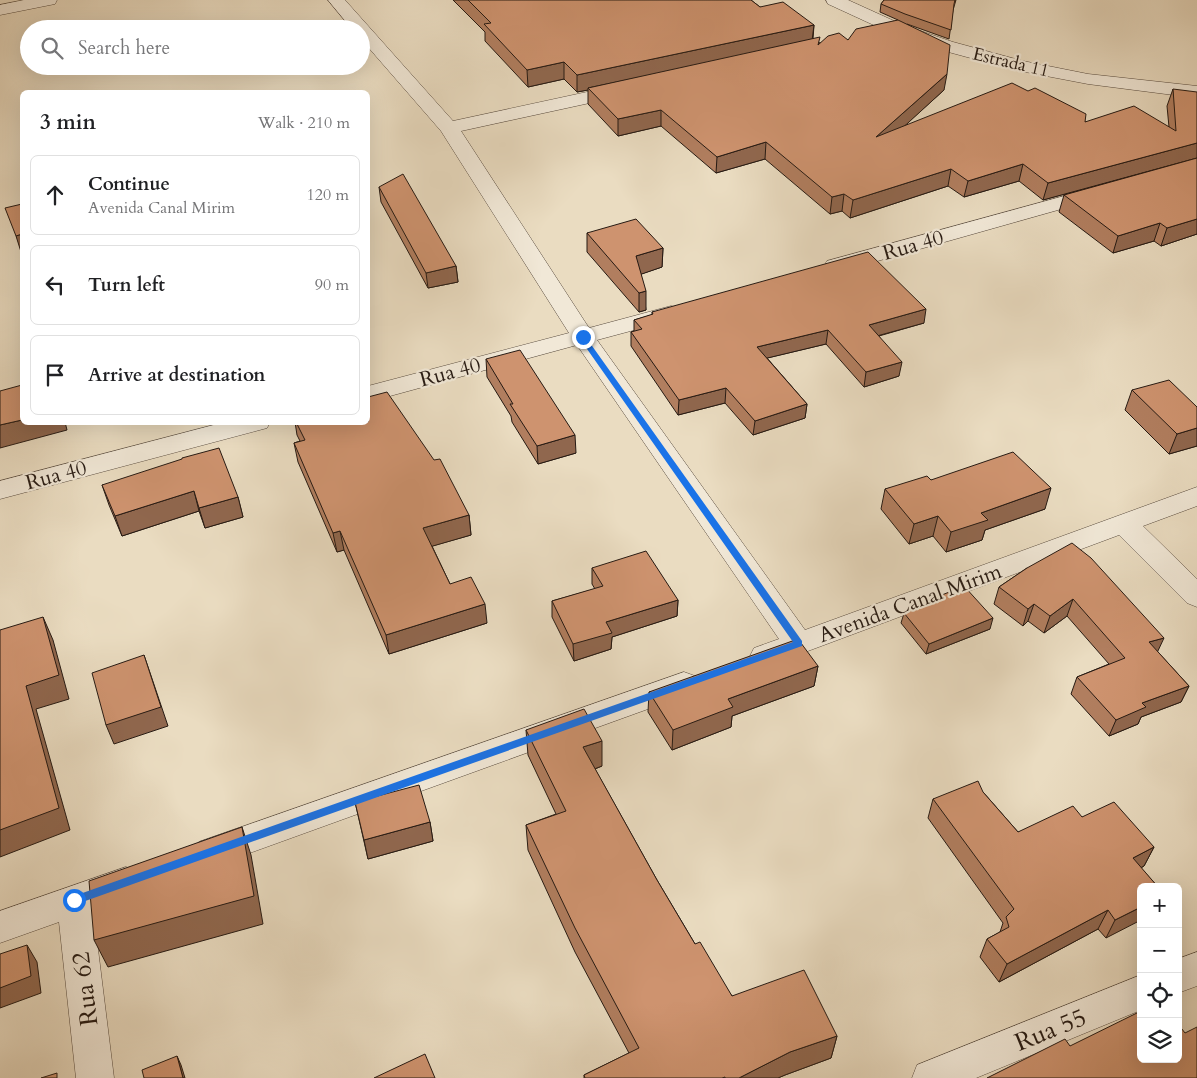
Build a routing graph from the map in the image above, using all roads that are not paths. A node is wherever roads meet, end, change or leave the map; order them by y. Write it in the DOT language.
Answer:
graph roads {
  1 [pos="49,0"];
  2 [pos="336,0"];
  3 [pos="834,0"];
  4 [pos="864,7"];
  5 [pos="0,10"];
  6 [pos="354,20"];
  7 [pos="897,30"];
  8 [pos="868,36"];
  9 [pos="370,39"];
  10 [pos="644,85"];
  11 [pos="1197,92"];
  12 [pos="449,128"];
  13 [pos="1120,186"];
  14 [pos="813,273"];
  15 [pos="688,308"];
  16 [pos="583,337"];
  17 [pos="370,393"];
  18 [pos="247,425"];
  19 [pos="0,490"];
  20 [pos="1197,496"];
  21 [pos="1124,524"];
  22 [pos="1197,596"];
  23 [pos="799,644"];
  24 [pos="742,664"];
  25 [pos="714,674"];
  26 [pos="187,860"];
  27 [pos="149,874"];
  28 [pos="74,900"];
  29 [pos="0,927"];
  30 [pos="1197,968"];
  31 [pos="1182,974"];
  32 [pos="1137,994"];
  33 [pos="95,1078"];
  34 [pos="931,1078"];
  1 -- 5 [label="street"];
  2 -- 6 [label="street"];
  3 -- 4 [label="street, Estrada 11"];
  4 -- 7 [label="street, Estrada 11"];
  7 -- 8 [label="street"];
  7 -- 11 [label="street, Estrada 11"];
  9 -- 12 [label="street"];
  10 -- 12 [label="street"];
  12 -- 16 [label="street"];
  13 -- 14 [label="street, Rua 40"];
  15 -- 16 [label="street, Rua 40"];
  16 -- 17 [label="street, Rua 40"];
  16 -- 23 [label="street"];
  18 -- 19 [label="street, Rua 40"];
  20 -- 21 [label="street, Avenida Canal Mirim"];
  21 -- 22 [label="street"];
  21 -- 23 [label="street, Avenida Canal Mirim"];
  23 -- 24 [label="street, Avenida Canal Mirim"];
  25 -- 26 [label="street"];
  27 -- 28 [label="street"];
  28 -- 29 [label="street"];
  28 -- 33 [label="street, Rua 62"];
  30 -- 31 [label="street"];
  32 -- 34 [label="street, Rua 55"];
}
